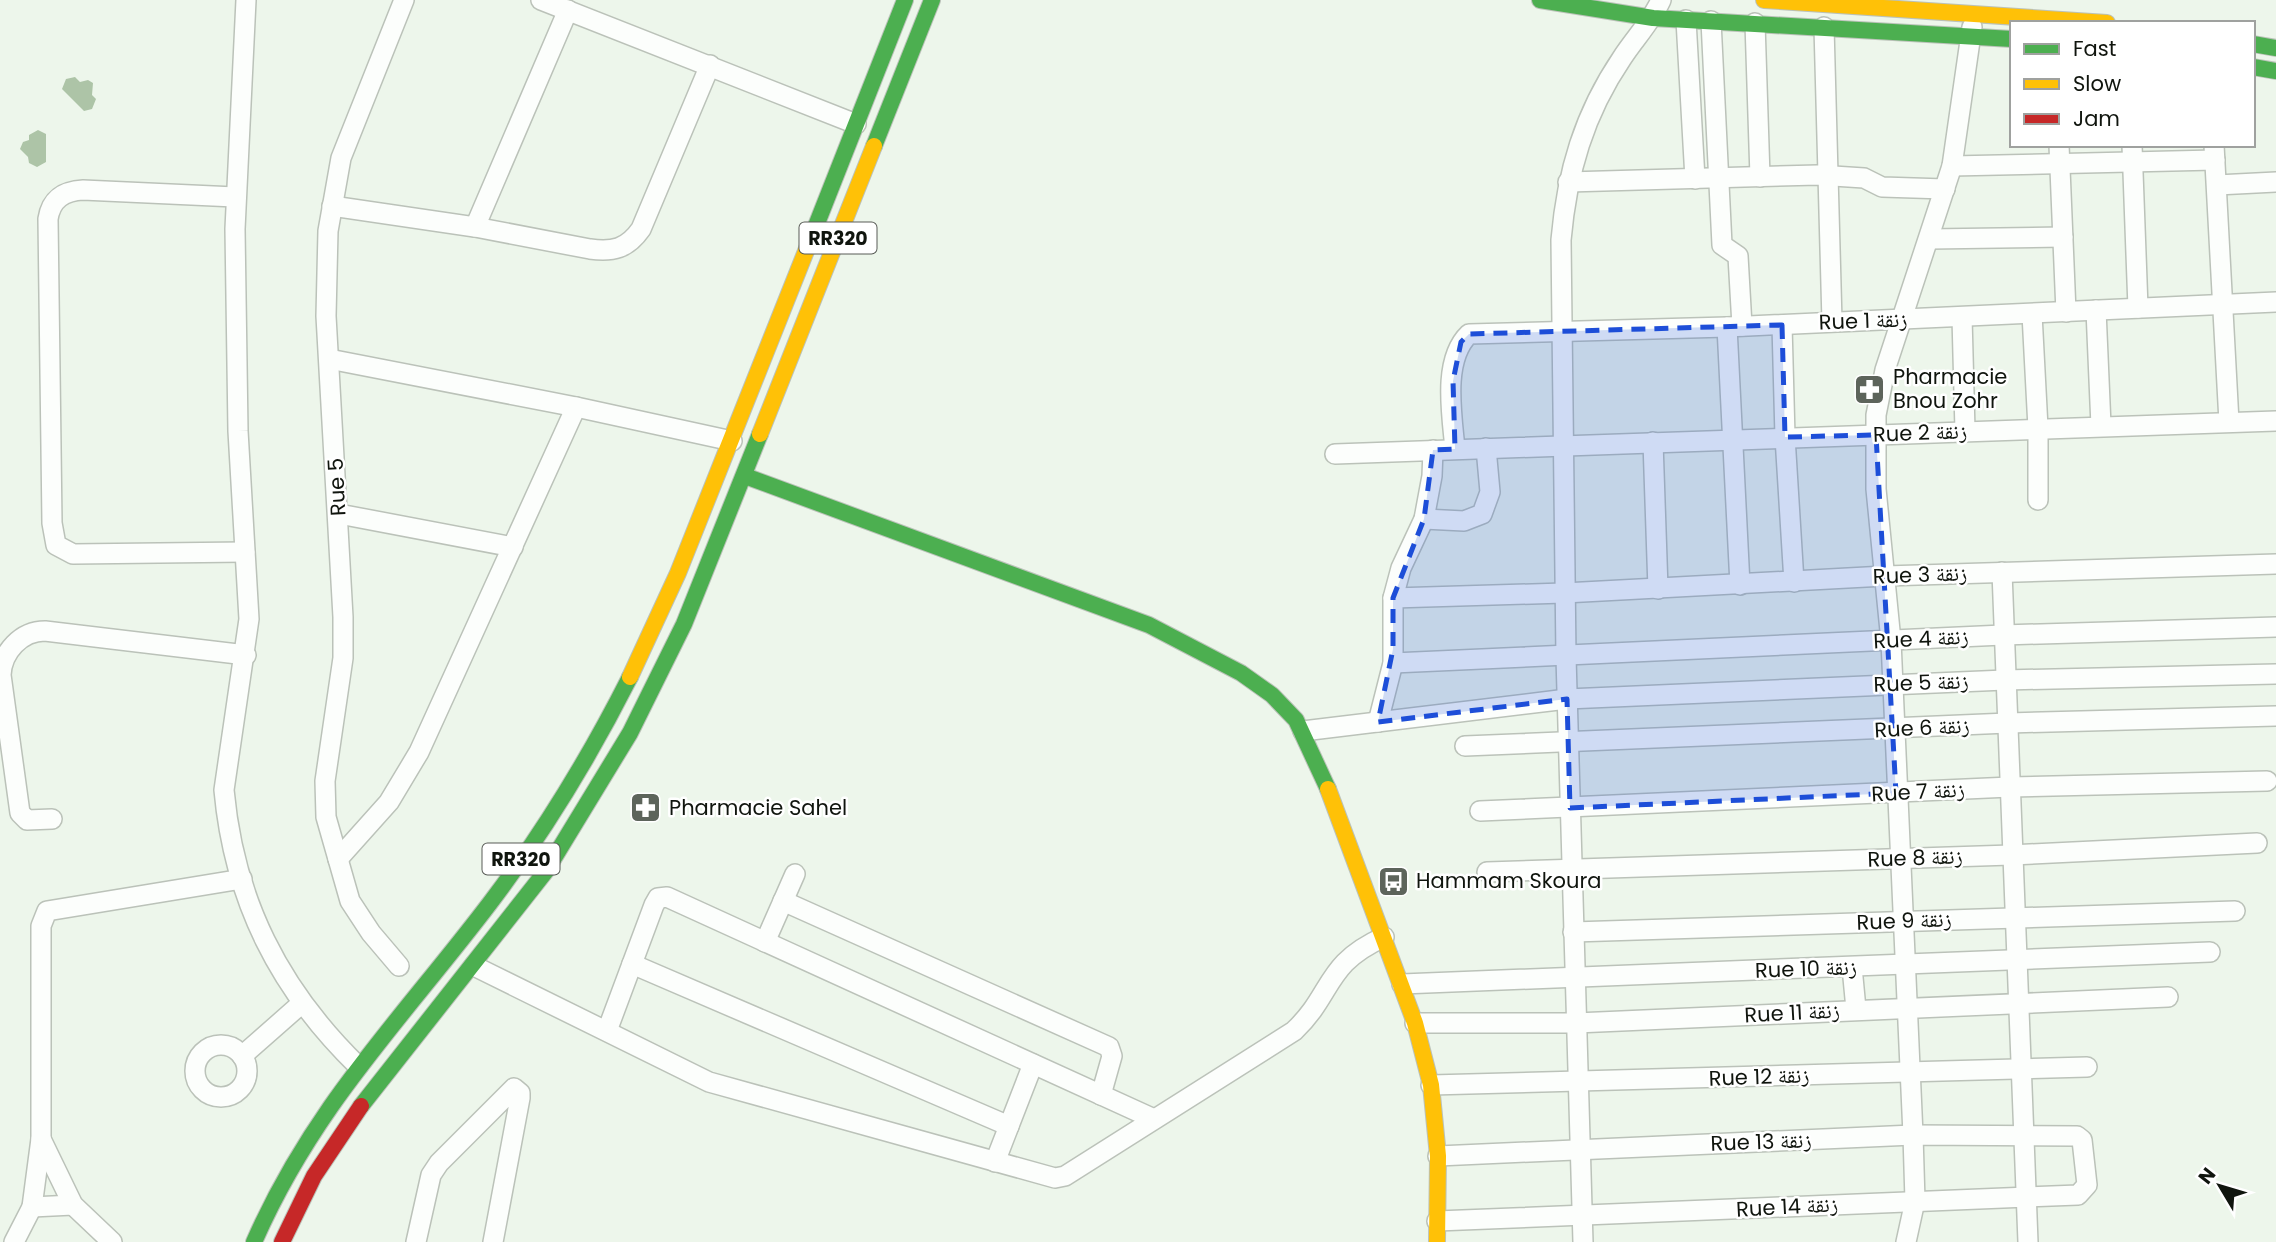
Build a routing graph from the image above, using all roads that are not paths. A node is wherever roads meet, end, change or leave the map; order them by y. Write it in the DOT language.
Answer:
graph roads {
  1 [pos="246,0"];
  2 [pos="404,0"];
  3 [pos="541,0"];
  4 [pos="905,0"];
  5 [pos="932,0"];
  6 [pos="1540,0"];
  7 [pos="1764,0"];
  8 [pos="1974,6"];
  9 [pos="1657,9"];
  10 [pos="568,10"];
  11 [pos="1686,20"];
  12 [pos="1711,21"];
  13 [pos="2091,21"];
  14 [pos="1755,23"];
  15 [pos="1824,27"];
  16 [pos="1971,37"];
  17 [pos="2010,39"];
  18 [pos="2255,44"];
  19 [pos="2276,48"];
  20 [pos="710,65"];
  21 [pos="2255,67"];
  22 [pos="2276,71"];
  23 [pos="856,124"];
  24 [pos="2215,153"];
  25 [pos="2132,154"];
  26 [pos="2060,155"];
  27 [pos="1952,166"];
  28 [pos="1828,176"];
  29 [pos="1760,177"];
  30 [pos="1695,178"];
  31 [pos="1721,178"];
  32 [pos="1569,182"];
  33 [pos="2276,182"];
  34 [pos="2217,185"];
  35 [pos="1945,189"];
  36 [pos="235,197"];
  37 [pos="332,206"];
  38 [pos="475,227"];
  39 [pos="2063,237"];
  40 [pos="1930,239"];
  41 [pos="2276,302"];
  42 [pos="2222,304"];
  43 [pos="2138,308"];
  44 [pos="2096,310"];
  45 [pos="2066,312"];
  46 [pos="2032,314"];
  47 [pos="1962,317"];
  48 [pos="1902,320"];
  49 [pos="1832,322"];
  50 [pos="1782,325"];
  51 [pos="1734,327"];
  52 [pos="1563,331"];
  53 [pos="329,359"];
  54 [pos="576,407"];
  55 [pos="2276,421"];
  56 [pos="2230,422"];
  57 [pos="2101,426"];
  58 [pos="2038,428"];
  59 [pos="1965,431"];
  60 [pos="1875,435"];
  61 [pos="1784,437"];
  62 [pos="1732,439"];
  63 [pos="732,441"];
  64 [pos="1653,442"];
  65 [pos="1564,445"];
  66 [pos="1486,448"];
  67 [pos="1455,449"];
  68 [pos="1433,450"];
  69 [pos="1335,454"];
  70 [pos="745,476"];
  71 [pos="2038,500"];
  72 [pos="339,514"];
  73 [pos="1424,519"];
  74 [pos="513,547"];
  75 [pos="245,552"];
  76 [pos="2276,564"];
  77 [pos="2002,572"];
  78 [pos="1885,576"];
  79 [pos="1794,582"];
  80 [pos="1740,584"];
  81 [pos="1658,589"];
  82 [pos="1564,593"];
  83 [pos="1393,598"];
  84 [pos="2276,628"];
  85 [pos="2003,635"];
  86 [pos="1891,641"];
  87 [pos="246,654"];
  88 [pos="1566,657"];
  89 [pos="1393,663"];
  90 [pos="2276,674"];
  91 [pos="2005,680"];
  92 [pos="1892,684"];
  93 [pos="1567,699"];
  94 [pos="2276,716"];
  95 [pos="1378,722"];
  96 [pos="2008,723"];
  97 [pos="1894,729"];
  98 [pos="1303,731"];
  99 [pos="1568,742"];
  100 [pos="1465,746"];
  101 [pos="2267,781"];
  102 [pos="2010,787"];
  103 [pos="1896,793"];
  104 [pos="1570,808"];
  105 [pos="1480,811"];
  106 [pos="52,819"];
  107 [pos="2257,843"];
  108 [pos="2011,855"];
  109 [pos="1899,858"];
  110 [pos="338,859"];
  111 [pos="1572,869"];
  112 [pos="1487,872"];
  113 [pos="795,874"];
  114 [pos="242,879"];
  115 [pos="783,901"];
  116 [pos="2235,911"];
  117 [pos="2014,916"];
  118 [pos="1902,922"];
  119 [pos="1573,932"];
  120 [pos="1384,937"];
  121 [pos="765,942"];
  122 [pos="2210,952"];
  123 [pos="2017,960"];
  124 [pos="632,964"];
  125 [pos="1905,965"];
  126 [pos="399,966"];
  127 [pos="474,966"];
  128 [pos="1852,967"];
  129 [pos="1575,977"];
  130 [pos="1402,984"];
  131 [pos="2168,997"];
  132 [pos="301,1003"];
  133 [pos="2018,1005"];
  134 [pos="1908,1006"];
  135 [pos="1856,1009"];
  136 [pos="1415,1023"];
  137 [pos="1576,1023"];
  138 [pos="607,1031"];
  139 [pos="242,1056"];
  140 [pos="1034,1064"];
  141 [pos="358,1066"];
  142 [pos="2087,1067"];
  143 [pos="2019,1068"];
  144 [pos="1910,1072"];
  145 [pos="1578,1082"];
  146 [pos="1431,1085"];
  147 [pos="1101,1095"];
  148 [pos="1154,1119"];
  149 [pos="1009,1126"];
  150 [pos="1913,1135"];
  151 [pos="2023,1135"];
  152 [pos="41,1139"];
  153 [pos="2082,1140"];
  154 [pos="1580,1149"];
  155 [pos="1438,1156"];
  156 [pos="995,1161"];
  157 [pos="2026,1196"];
  158 [pos="1915,1201"];
  159 [pos="73,1205"];
  160 [pos="32,1207"];
  161 [pos="1582,1216"];
  162 [pos="1437,1222"];
  163 [pos="14,1242"];
  164 [pos="112,1242"];
  165 [pos="254,1242"];
  166 [pos="282,1242"];
  167 [pos="416,1242"];
  168 [pos="493,1242"];
  169 [pos="1437,1242"];
  170 [pos="1583,1242"];
  171 [pos="1906,1242"];
  172 [pos="2028,1242"];
  1 -- 36 [label="street"];
  2 -- 37 [label="street, Rue 5"];
  3 -- 10 [label="street"];
  4 -- 23 [label="main road, RR320"];
  5 -- 70 [label="main road, RR320"];
  6 -- 9 [label="main road"];
  7 -- 8 [label="main road"];
  8 -- 13 [label="main road"];
  8 -- 16 [label="street"];
  9 -- 11 [label="main road"];
  9 -- 32 [label="street"];
  10 -- 20 [label="street"];
  10 -- 38 [label="street"];
  11 -- 12 [label="main road"];
  11 -- 30 [label="street"];
  12 -- 14 [label="main road"];
  12 -- 31 [label="street"];
  14 -- 15 [label="main road"];
  14 -- 29 [label="street"];
  15 -- 16 [label="main road"];
  15 -- 28 [label="street"];
  16 -- 17 [label="main road"];
  16 -- 27 [label="street"];
  18 -- 19 [label="main road"];
  20 -- 23 [label="street"];
  20 -- 38 [label="street"];
  21 -- 22 [label="main road"];
  23 -- 63 [label="main road, RR320"];
  24 -- 25 [label="street"];
  24 -- 34 [label="street"];
  25 -- 26 [label="street"];
  25 -- 43 [label="street"];
  26 -- 27 [label="street"];
  26 -- 39 [label="street"];
  27 -- 35 [label="street"];
  28 -- 29 [label="street"];
  28 -- 35 [label="street"];
  28 -- 49 [label="street"];
  29 -- 31 [label="street"];
  30 -- 31 [label="street"];
  30 -- 32 [label="street"];
  31 -- 51 [label="street"];
  32 -- 52 [label="street"];
  33 -- 34 [label="street"];
  34 -- 42 [label="street"];
  35 -- 40 [label="street"];
  36 -- 75 [label="street"];
  36 -- 75 [label="street"];
  37 -- 38 [label="street"];
  37 -- 53 [label="street, Rue 5"];
  39 -- 40 [label="street"];
  39 -- 45 [label="street"];
  40 -- 48 [label="street"];
  41 -- 42 [label="street, Rue 1 زنقة"];
  42 -- 43 [label="street, Rue 1 زنقة"];
  42 -- 56 [label="street"];
  43 -- 44 [label="street, Rue 1 زنقة"];
  44 -- 45 [label="street, Rue 1 زنقة"];
  44 -- 57 [label="street"];
  45 -- 46 [label="street, Rue 1 زنقة"];
  46 -- 47 [label="street, Rue 1 زنقة"];
  46 -- 58 [label="street"];
  47 -- 48 [label="street, Rue 1 زنقة"];
  47 -- 59 [label="street"];
  48 -- 49 [label="street, Rue 1 زنقة"];
  48 -- 60 [label="street"];
  49 -- 50 [label="street, Rue 1 زنقة"];
  50 -- 51 [label="street, Rue 1 زنقة"];
  50 -- 61 [label="street"];
  51 -- 52 [label="street, Rue 1 زنقة"];
  51 -- 62 [label="street"];
  52 -- 65 [label="street"];
  52 -- 67 [label="street, Rue 1 زنقة"];
  53 -- 54 [label="street"];
  53 -- 72 [label="street, Rue 5"];
  54 -- 63 [label="street"];
  54 -- 74 [label="street"];
  55 -- 56 [label="street, Rue 2 زنقة"];
  56 -- 57 [label="street, Rue 2 زنقة"];
  57 -- 58 [label="street, Rue 2 زنقة"];
  58 -- 59 [label="street, Rue 2 زنقة"];
  58 -- 71 [label="street"];
  59 -- 60 [label="street, Rue 2 زنقة"];
  60 -- 61 [label="street, Rue 2 زنقة"];
  60 -- 78 [label="street"];
  61 -- 62 [label="street, Rue 2 زنقة"];
  61 -- 79 [label="street"];
  62 -- 64 [label="street, Rue 2 زنقة"];
  62 -- 80 [label="street"];
  63 -- 141 [label="main road, RR320"];
  64 -- 65 [label="street, Rue 2 زنقة"];
  64 -- 81 [label="street"];
  65 -- 66 [label="street, Rue 2 زنقة"];
  65 -- 82 [label="street"];
  66 -- 67 [label="street, Rue 2 زنقة"];
  66 -- 73 [label="street"];
  67 -- 68 [label="street, Rue 2 زنقة"];
  68 -- 69 [label="street, Rue 2 زنقة"];
  68 -- 73 [label="street"];
  70 -- 98 [label="main road"];
  70 -- 127 [label="main road, RR320"];
  72 -- 74 [label="street"];
  72 -- 110 [label="street, Rue 5"];
  73 -- 83 [label="street"];
  74 -- 110 [label="street"];
  75 -- 87 [label="street"];
  76 -- 77 [label="street, Rue 3 زنقة"];
  77 -- 78 [label="street, Rue 3 زنقة"];
  77 -- 85 [label="street"];
  78 -- 79 [label="street, Rue 3 زنقة"];
  78 -- 86 [label="street"];
  79 -- 80 [label="street, Rue 3 زنقة"];
  80 -- 81 [label="street, Rue 3 زنقة"];
  81 -- 82 [label="street, Rue 3 زنقة"];
  82 -- 83 [label="street, Rue 3 زنقة"];
  82 -- 88 [label="street"];
  83 -- 89 [label="street"];
  84 -- 85 [label="street, Rue 4 زنقة"];
  85 -- 86 [label="street, Rue 4 زنقة"];
  85 -- 91 [label="street"];
  86 -- 88 [label="street, Rue 4 زنقة"];
  86 -- 92 [label="street"];
  87 -- 106 [label="street"];
  87 -- 114 [label="street"];
  88 -- 89 [label="street, Rue 4 زنقة"];
  88 -- 93 [label="street"];
  89 -- 95 [label="street"];
  90 -- 91 [label="street, Rue 5 زنقة"];
  91 -- 92 [label="street, Rue 5 زنقة"];
  91 -- 96 [label="street"];
  92 -- 93 [label="street, Rue 5 زنقة"];
  92 -- 97 [label="street"];
  93 -- 95 [label="street, Rue 5 زنقة"];
  93 -- 99 [label="street"];
  94 -- 96 [label="street, Rue 6 زنقة"];
  95 -- 98 [label="street, Rue 5 زنقة"];
  96 -- 97 [label="street, Rue 6 زنقة"];
  96 -- 102 [label="street"];
  97 -- 99 [label="street, Rue 6 زنقة"];
  97 -- 103 [label="street"];
  98 -- 120 [label="main road"];
  99 -- 100 [label="street, Rue 6 زنقة"];
  99 -- 104 [label="street"];
  101 -- 102 [label="street, Rue 7 زنقة"];
  102 -- 103 [label="street, Rue 7 زنقة"];
  102 -- 108 [label="street"];
  103 -- 104 [label="street, Rue 7 زنقة"];
  103 -- 109 [label="street"];
  104 -- 105 [label="street, Rue 7 زنقة"];
  104 -- 111 [label="street"];
  107 -- 108 [label="street, Rue 8 زنقة"];
  108 -- 109 [label="street, Rue 8 زنقة"];
  108 -- 117 [label="street"];
  109 -- 111 [label="street, Rue 8 زنقة"];
  109 -- 118 [label="street"];
  110 -- 126 [label="street, Rue 5"];
  111 -- 112 [label="street, Rue 8 زنقة"];
  111 -- 119 [label="street"];
  113 -- 115 [label="street"];
  114 -- 132 [label="street"];
  114 -- 152 [label="street"];
  115 -- 121 [label="street"];
  115 -- 147 [label="street"];
  116 -- 117 [label="street, Rue 9 زنقة"];
  117 -- 118 [label="street, Rue 9 زنقة"];
  117 -- 123 [label="street"];
  118 -- 119 [label="street, Rue 9 زنقة"];
  118 -- 125 [label="street"];
  119 -- 129 [label="street"];
  120 -- 130 [label="main road"];
  120 -- 148 [label="street"];
  121 -- 124 [label="street"];
  121 -- 140 [label="street"];
  122 -- 123 [label="street, Rue 10 زنقة"];
  123 -- 125 [label="street, Rue 10 زنقة"];
  123 -- 133 [label="street"];
  124 -- 138 [label="street"];
  124 -- 149 [label="street"];
  125 -- 128 [label="street, Rue 10 زنقة"];
  125 -- 134 [label="street"];
  127 -- 138 [label="street"];
  127 -- 166 [label="main road, RR320"];
  128 -- 129 [label="street, Rue 10 زنقة"];
  128 -- 135 [label="street"];
  129 -- 130 [label="street, Rue 10 زنقة"];
  129 -- 137 [label="street"];
  130 -- 136 [label="main road"];
  131 -- 133 [label="street, Rue 11 زنقة"];
  132 -- 139 [label="street"];
  132 -- 141 [label="street"];
  133 -- 134 [label="street, Rue 11 زنقة"];
  133 -- 143 [label="street"];
  134 -- 135 [label="street, Rue 11 زنقة"];
  134 -- 144 [label="street"];
  135 -- 137 [label="street, Rue 11 زنقة"];
  136 -- 137 [label="street, Rue 11 زنقة"];
  136 -- 146 [label="main road"];
  137 -- 145 [label="street"];
  138 -- 156 [label="street"];
  140 -- 147 [label="street"];
  140 -- 149 [label="street"];
  141 -- 165 [label="main road, RR320"];
  142 -- 143 [label="street, Rue 12 زنقة"];
  143 -- 144 [label="street, Rue 12 زنقة"];
  143 -- 151 [label="street"];
  144 -- 145 [label="street, Rue 12 زنقة"];
  144 -- 150 [label="street"];
  145 -- 146 [label="street, Rue 12 زنقة"];
  145 -- 154 [label="street"];
  146 -- 155 [label="main road"];
  147 -- 148 [label="street"];
  148 -- 156 [label="street"];
  149 -- 156 [label="street"];
  150 -- 151 [label="street, Rue 13 زنقة"];
  150 -- 154 [label="street, Rue 13 زنقة"];
  150 -- 158 [label="street"];
  151 -- 153 [label="street, Rue 13 زنقة"];
  151 -- 157 [label="street"];
  152 -- 159 [label="street"];
  152 -- 160 [label="street"];
  153 -- 157 [label="street, Rue 14 زنقة"];
  154 -- 155 [label="street, Rue 13 زنقة"];
  154 -- 161 [label="street"];
  155 -- 162 [label="main road"];
  157 -- 158 [label="street, Rue 14 زنقة"];
  157 -- 172 [label="street"];
  158 -- 161 [label="street, Rue 14 زنقة"];
  158 -- 171 [label="street"];
  159 -- 160 [label="street"];
  159 -- 164 [label="street"];
  160 -- 163 [label="street"];
  161 -- 162 [label="street, Rue 14 زنقة"];
  161 -- 170 [label="street"];
  162 -- 169 [label="main road"];
  167 -- 168 [label="street"];
}
